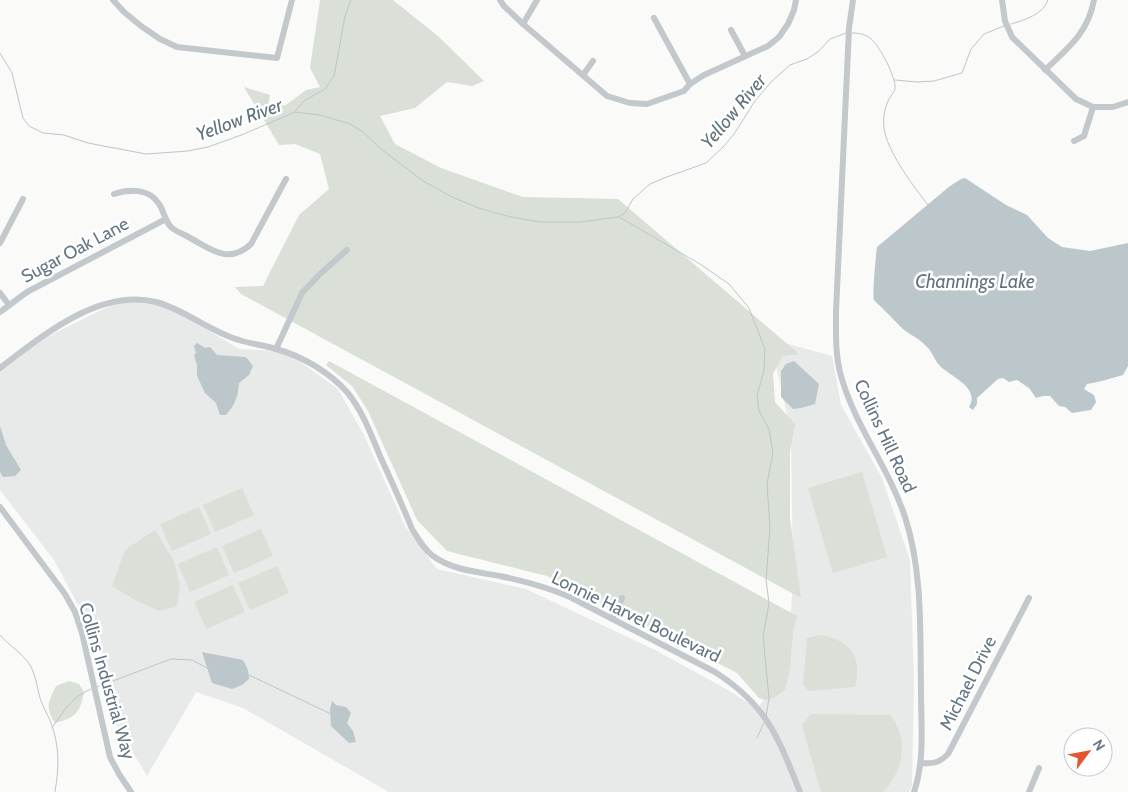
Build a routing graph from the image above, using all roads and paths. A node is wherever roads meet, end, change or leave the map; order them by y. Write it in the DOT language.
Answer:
graph roads {
  1 [pos="112,0"];
  2 [pos="292,0"];
  3 [pos="500,0"];
  4 [pos="538,0"];
  5 [pos="796,0"];
  6 [pos="853,0"];
  7 [pos="1002,0"];
  8 [pos="1094,0"];
  9 [pos="654,18"];
  10 [pos="523,24"];
  11 [pos="731,30"];
  12 [pos="744,56"];
  13 [pos="593,61"];
  14 [pos="1045,70"];
  15 [pos="583,75"];
  16 [pos="690,84"];
  17 [pos="1128,102"];
  18 [pos="1093,106"];
  19 [pos="1074,142"];
  20 [pos="286,179"];
  21 [pos="114,194"];
  22 [pos="23,199"];
  23 [pos="166,219"];
  24 [pos="0,243"];
  25 [pos="347,250"];
  26 [pos="0,293"];
  27 [pos="9,306"];
  28 [pos="0,312"];
  29 [pos="276,349"];
  30 [pos="1,366"];
  31 [pos="0,507"];
  32 [pos="622,598"];
  33 [pos="1029,598"];
  34 [pos="612,619"];
  35 [pos="921,763"];
  36 [pos="1039,768"];
  37 [pos="130,792"];
  38 [pos="800,792"];
  39 [pos="914,792"];
  40 [pos="1029,792"];
  1 -- 2 [label="street"];
  3 -- 10 [label="street"];
  4 -- 10 [label="street"];
  5 -- 12 [label="street"];
  6 -- 35 [label="street, Collins Hill Road"];
  7 -- 14 [label="street"];
  8 -- 14 [label="street"];
  9 -- 16 [label="street"];
  10 -- 15 [label="street"];
  11 -- 12 [label="street"];
  12 -- 16 [label="street"];
  13 -- 15 [label="street"];
  14 -- 18 [label="street"];
  15 -- 16 [label="street"];
  17 -- 18 [label="street"];
  18 -- 19 [label="street"];
  20 -- 23 [label="street"];
  21 -- 23 [label="street"];
  22 -- 24 [label="street"];
  23 -- 27 [label="street, Sugar Oak Lane"];
  25 -- 29 [label="street"];
  26 -- 27 [label="street"];
  27 -- 28 [label="street, Sugar Oak Lane"];
  29 -- 30 [label="street, Lonnie Harvel Boulevard"];
  29 -- 34 [label="street, Lonnie Harvel Boulevard"];
  31 -- 37 [label="street, Collins Industrial Way"];
  32 -- 34 [label="street"];
  33 -- 35 [label="street, Michael Drive"];
  34 -- 38 [label="street, Lonnie Harvel Boulevard"];
  35 -- 39 [label="street, Collins Hill Road"];
  36 -- 40 [label="street"];
}
